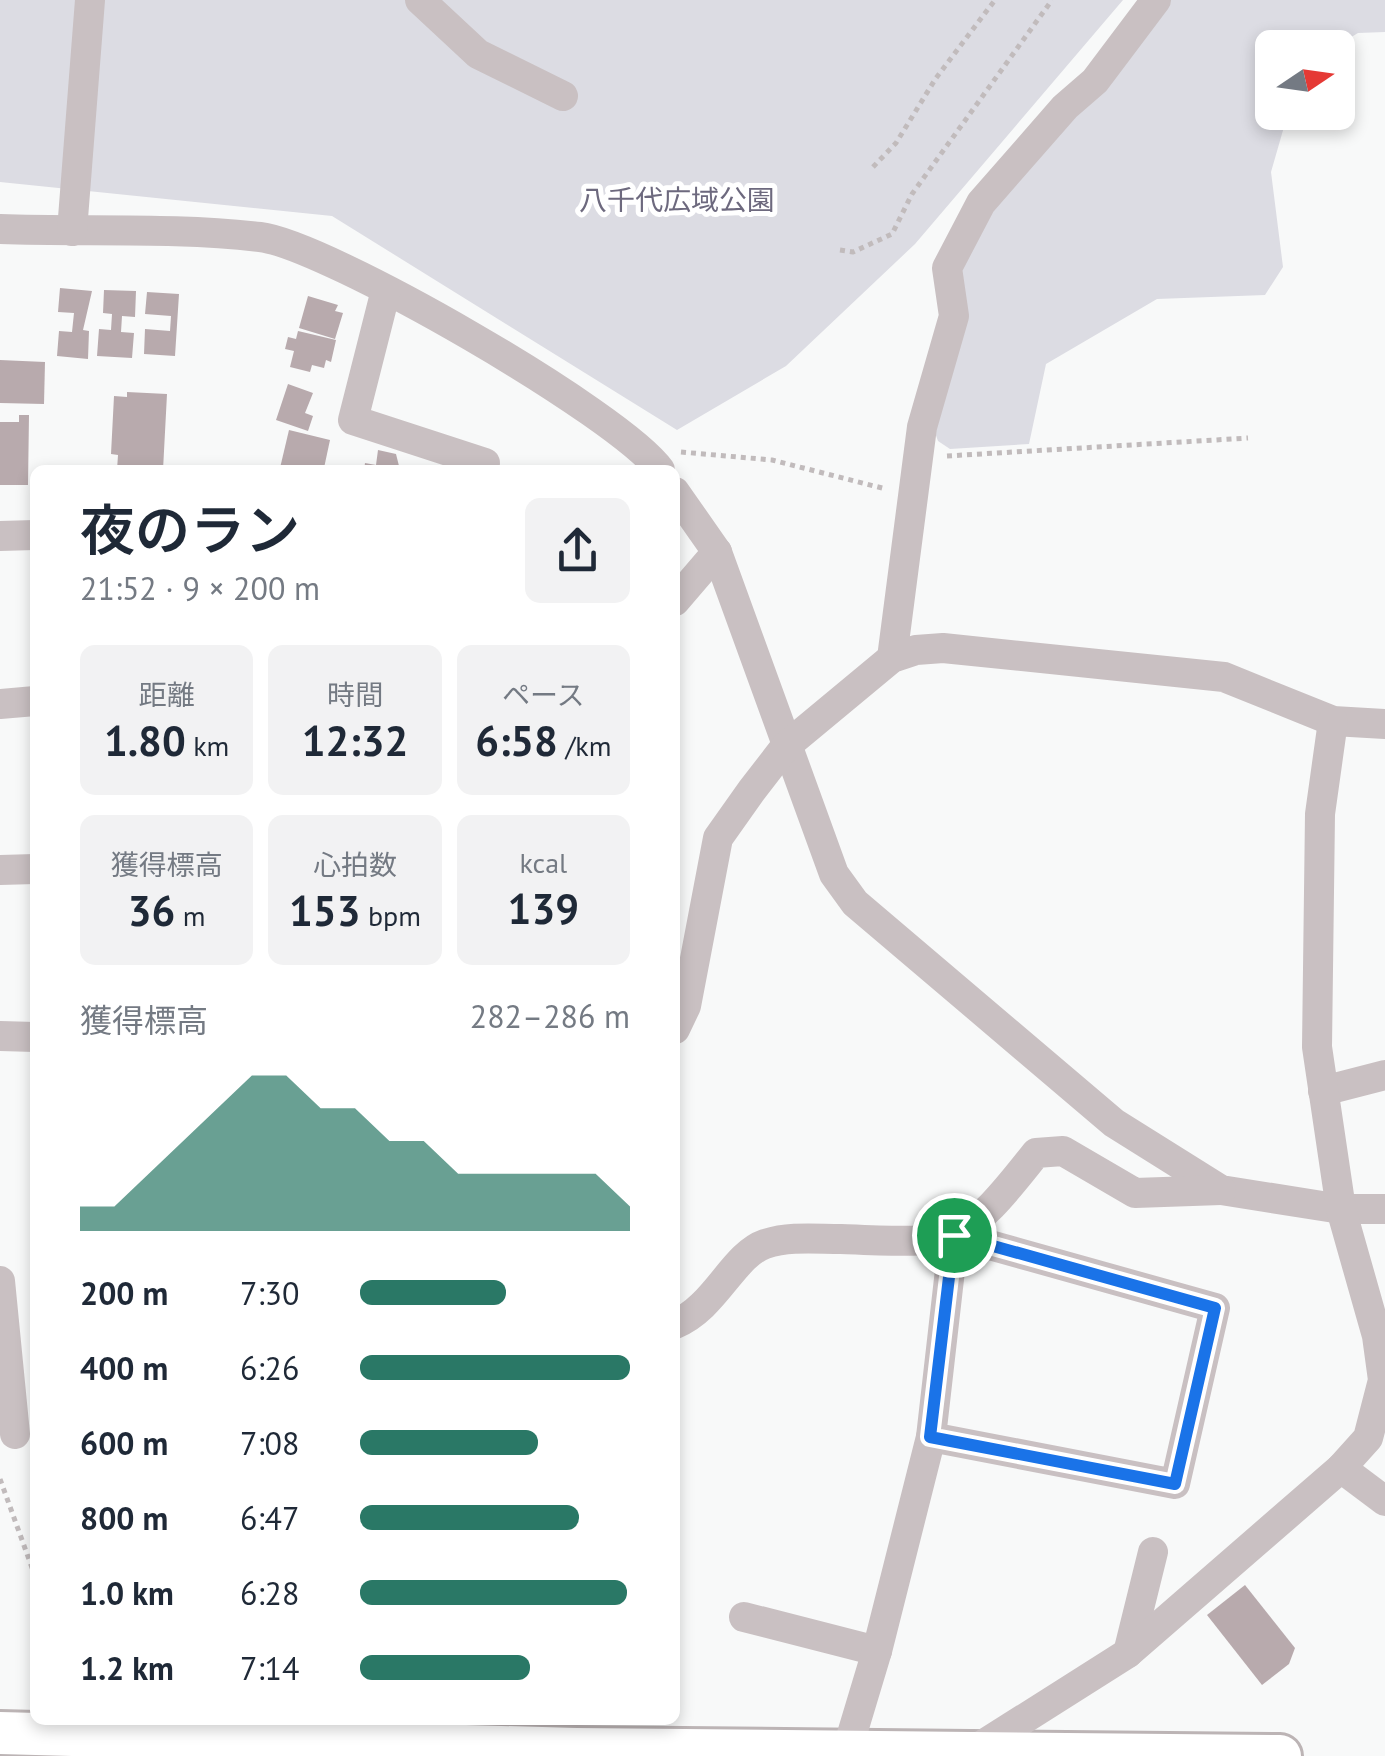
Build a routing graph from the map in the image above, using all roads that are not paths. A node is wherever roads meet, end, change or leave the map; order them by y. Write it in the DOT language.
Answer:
graph roads {
  1 [pos="90,0"];
  2 [pos="420,0"];
  3 [pos="1156,0"];
  4 [pos="563,96"];
  5 [pos="0,229"];
  6 [pos="72,231"];
  7 [pos="386,290"];
  8 [pos="484,465"];
  9 [pos="656,465"];
  10 [pos="680,499"];
  11 [pos="30,535"];
  12 [pos="0,536"];
  13 [pos="718,552"];
  14 [pos="680,595"];
  15 [pos="892,658"];
  16 [pos="30,701"];
  17 [pos="0,704"];
  18 [pos="1333,721"];
  19 [pos="1385,724"];
  20 [pos="786,746"];
  21 [pos="30,868"];
  22 [pos="0,870"];
  23 [pos="680,1018"];
  24 [pos="0,1036"];
  25 [pos="30,1037"];
  26 [pos="1385,1074"];
  27 [pos="1323,1091"];
  28 [pos="1221,1190"];
  29 [pos="1341,1209"];
  30 [pos="1385,1209"];
  31 [pos="954,1235"];
  32 [pos="0,1281"];
  33 [pos="680,1322"];
  34 [pos="1382,1345"];
  35 [pos="1382,1406"];
  36 [pos="17,1435"];
  37 [pos="930,1437"];
  38 [pos="1341,1468"];
  39 [pos="1385,1501"];
  40 [pos="1153,1552"];
  41 [pos="744,1618"];
  42 [pos="877,1652"];
  43 [pos="1128,1653"];
  44 [pos="0,1733"];
  45 [pos="656,1735"];
  46 [pos="846,1754"];
  47 [pos="966,1756"];
  48 [pos="1280,1756"];
  1 -- 6 [label="street"];
  2 -- 4 [label="street"];
  3 -- 15 [label="street"];
  5 -- 6 [label="street"];
  6 -- 7 [label="street"];
  7 -- 8 [label="street"];
  7 -- 9 [label="street"];
  10 -- 13 [label="street"];
  11 -- 12 [label="street"];
  13 -- 14 [label="street"];
  13 -- 20 [label="street"];
  15 -- 18 [label="street"];
  15 -- 20 [label="street"];
  16 -- 17 [label="street"];
  18 -- 19 [label="street"];
  18 -- 27 [label="street"];
  20 -- 23 [label="street"];
  20 -- 28 [label="street"];
  21 -- 22 [label="street"];
  24 -- 25 [label="street"];
  26 -- 27 [label="street"];
  27 -- 29 [label="street"];
  28 -- 29 [label="street"];
  28 -- 31 [label="street"];
  29 -- 30 [label="street"];
  29 -- 34 [label="street"];
  31 -- 33 [label="street"];
  31 -- 37 [label="street"];
  31 -- 37 [label="street"];
  32 -- 36 [label="street"];
  34 -- 35 [label="street"];
  35 -- 38 [label="street"];
  37 -- 42 [label="street"];
  38 -- 39 [label="street"];
  38 -- 43 [label="street"];
  40 -- 43 [label="street"];
  41 -- 42 [label="street"];
  42 -- 46 [label="street"];
  43 -- 47 [label="street"];
  44 -- 45 [label="highway"];
  45 -- 46 [label="highway"];
  46 -- 47 [label="highway"];
  47 -- 48 [label="highway"];
}
